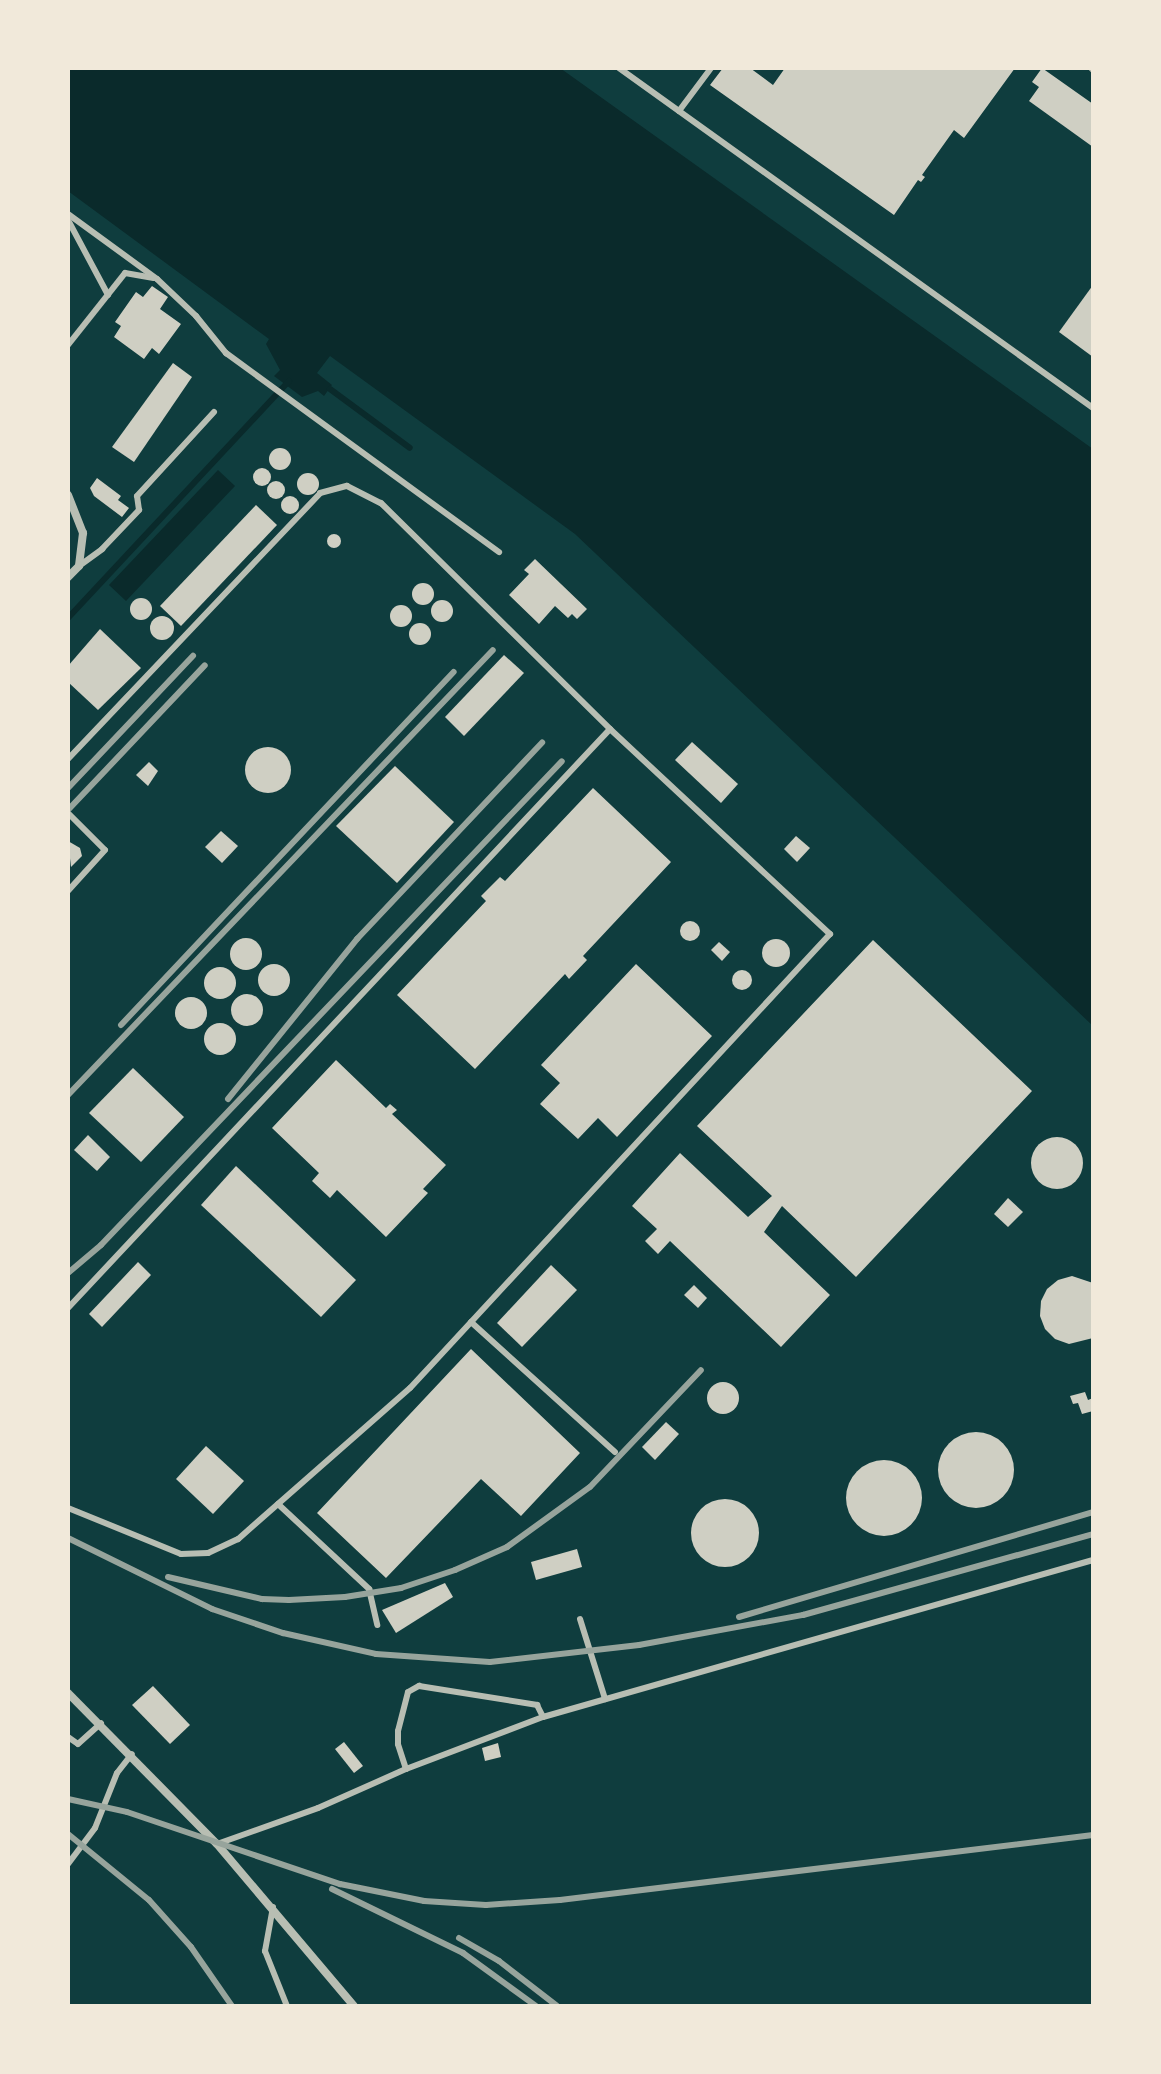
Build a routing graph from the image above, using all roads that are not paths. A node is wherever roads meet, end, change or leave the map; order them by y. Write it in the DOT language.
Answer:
graph roads {
  1 [pos="619,68"];
  2 [pos="711,68"];
  3 [pos="679,111"];
  4 [pos="68,214"];
  5 [pos="68,220"];
  6 [pos="157,279"];
  7 [pos="108,295"];
  8 [pos="68,345"];
  9 [pos="1093,408"];
  10 [pos="214,412"];
  11 [pos="68,495"];
  12 [pos="499,552"];
  13 [pos="79,566"];
  14 [pos="68,577"];
  15 [pos="610,729"];
  16 [pos="68,759"];
  17 [pos="68,813"];
  18 [pos="68,891"];
  19 [pos="68,1308"];
  20 [pos="471,1322"];
  21 [pos="615,1452"];
  22 [pos="278,1504"];
  23 [pos="68,1508"];
  24 [pos="1093,1560"];
  25 [pos="580,1619"];
  26 [pos="377,1625"];
  27 [pos="68,1693"];
  28 [pos="605,1699"];
  29 [pos="543,1717"];
  30 [pos="101,1723"];
  31 [pos="68,1737"];
  32 [pos="132,1754"];
  33 [pos="406,1769"];
  34 [pos="217,1844"];
  35 [pos="68,1864"];
  36 [pos="273,1907"];
  37 [pos="287,2006"];
  38 [pos="354,2006"];
  1 -- 3 [label="lane"];
  2 -- 3 [label="lane"];
  3 -- 9 [label="lane"];
  4 -- 6 [label="lane"];
  5 -- 7 [label="lane"];
  6 -- 7 [label="lane"];
  6 -- 12 [label="lane"];
  7 -- 8 [label="lane"];
  10 -- 13 [label="lane"];
  11 -- 13 [label="street"];
  13 -- 14 [label="street"];
  15 -- 16 [label="lane"];
  15 -- 19 [label="lane"];
  15 -- 20 [label="lane"];
  17 -- 18 [label="lane"];
  20 -- 21 [label="lane"];
  20 -- 22 [label="lane"];
  22 -- 23 [label="lane"];
  22 -- 26 [label="lane"];
  24 -- 28 [label="lane"];
  25 -- 28 [label="lane"];
  27 -- 30 [label="street"];
  28 -- 29 [label="lane"];
  29 -- 33 [label="lane"];
  29 -- 33 [label="lane"];
  30 -- 31 [label="lane"];
  30 -- 32 [label="street"];
  32 -- 34 [label="street"];
  32 -- 35 [label="lane"];
  33 -- 34 [label="lane"];
  34 -- 36 [label="street"];
  36 -- 37 [label="lane"];
  36 -- 38 [label="street"];
}
